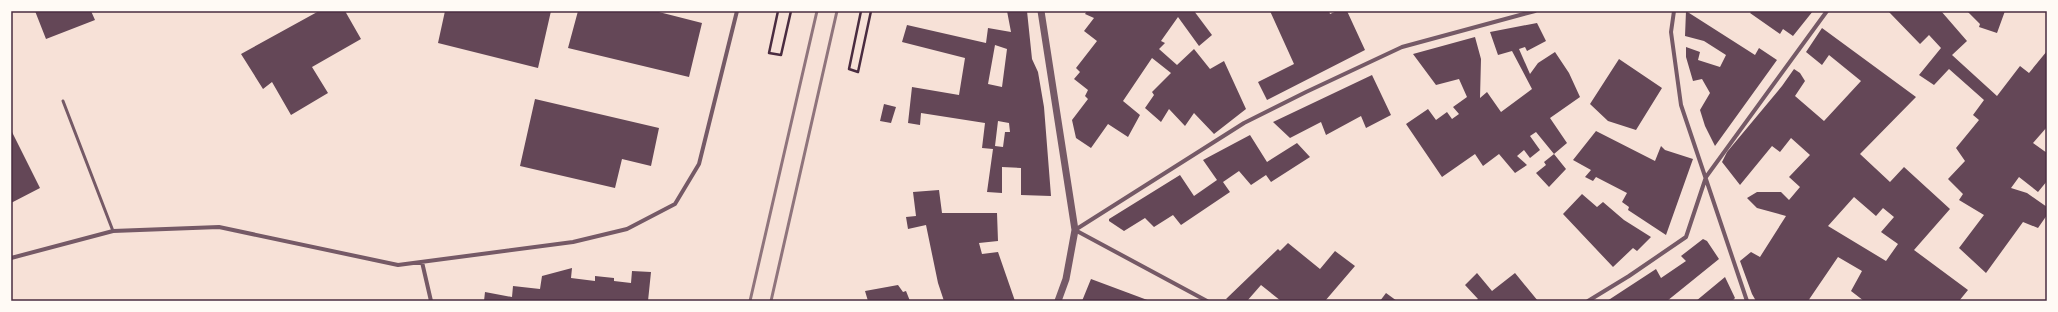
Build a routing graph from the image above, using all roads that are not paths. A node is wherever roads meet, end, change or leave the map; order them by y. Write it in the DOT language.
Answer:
graph roads {
  1 [pos="737,11"];
  2 [pos="1041,11"];
  3 [pos="1535,11"];
  4 [pos="1674,11"];
  5 [pos="1827,11"];
  6 [pos="63,101"];
  7 [pos="1706,177"];
  8 [pos="1075,230"];
  9 [pos="112,231"];
  10 [pos="11,258"];
  11 [pos="422,262"];
  12 [pos="431,301"];
  13 [pos="1058,301"];
  14 [pos="1207,301"];
  15 [pos="1588,301"];
  16 [pos="1746,301"];
  1 -- 11 [label="street"];
  2 -- 8 [label="street"];
  3 -- 8 [label="street"];
  4 -- 7 [label="street"];
  5 -- 7 [label="street"];
  6 -- 9 [label="lane"];
  7 -- 15 [label="street"];
  7 -- 16 [label="street"];
  8 -- 13 [label="street"];
  8 -- 14 [label="street"];
  9 -- 10 [label="street"];
  9 -- 11 [label="street"];
  11 -- 12 [label="street"];
}
